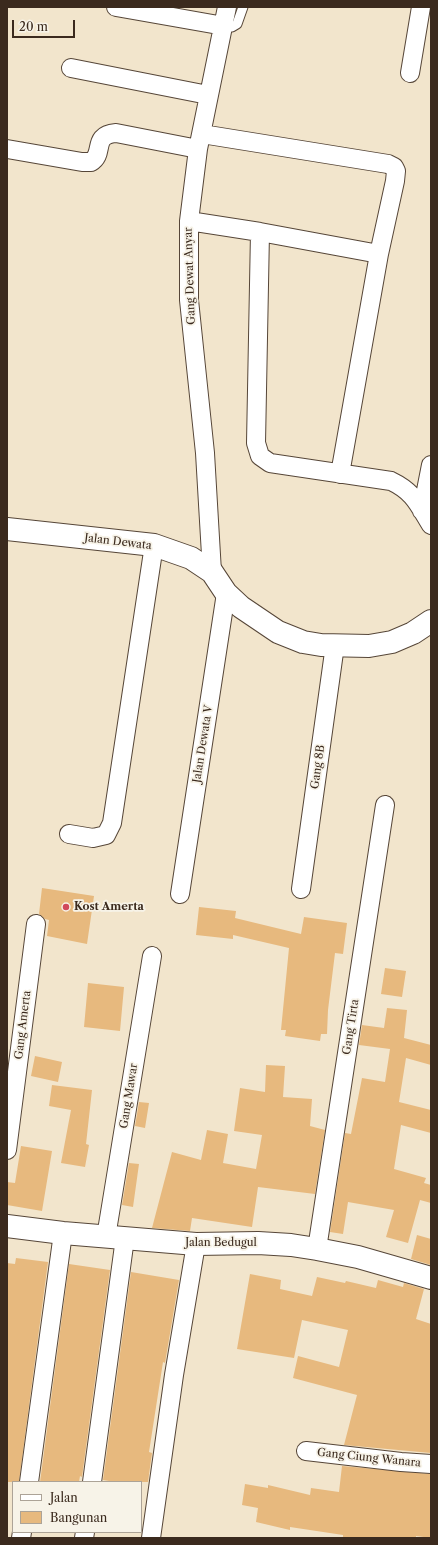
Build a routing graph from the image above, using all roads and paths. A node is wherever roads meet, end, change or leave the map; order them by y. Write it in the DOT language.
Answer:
graph roads {
  1 [pos="116,7"];
  2 [pos="227,7"];
  3 [pos="243,7"];
  4 [pos="421,7"];
  5 [pos="224,26"];
  6 [pos="71,68"];
  7 [pos="410,73"];
  8 [pos="208,95"];
  9 [pos="200,142"];
  10 [pos="7,149"];
  11 [pos="189,221"];
  12 [pos="260,232"];
  13 [pos="380,254"];
  14 [pos="431,465"];
  15 [pos="340,474"];
  16 [pos="427,518"];
  17 [pos="7,529"];
  18 [pos="154,546"];
  19 [pos="212,572"];
  20 [pos="226,593"];
  21 [pos="431,621"];
  22 [pos="335,645"];
  23 [pos="385,806"];
  24 [pos="69,834"];
  25 [pos="301,889"];
  26 [pos="180,894"];
  27 [pos="36,924"];
  28 [pos="152,956"];
  29 [pos="7,1150"];
  30 [pos="7,1226"];
  31 [pos="63,1233"];
  32 [pos="115,1237"];
  33 [pos="196,1244"];
  34 [pos="317,1249"];
  35 [pos="431,1278"];
  36 [pos="306,1451"];
  37 [pos="431,1464"];
  38 [pos="29,1481"];
  39 [pos="92,1481"];
  40 [pos="151,1538"];
  1 -- 5 [label="street"];
  2 -- 5 [label="street, Gang Dewat Anyar"];
  3 -- 5 [label="lane"];
  4 -- 7 [label="street"];
  5 -- 8 [label="street, Gang Dewat Anyar"];
  6 -- 8 [label="street"];
  8 -- 9 [label="street, Gang Dewat Anyar"];
  9 -- 10 [label="street"];
  9 -- 11 [label="street, Gang Dewat Anyar"];
  9 -- 13 [label="street"];
  11 -- 12 [label="street"];
  11 -- 19 [label="street, Gang Dewat Anyar"];
  12 -- 13 [label="street"];
  12 -- 15 [label="street"];
  13 -- 15 [label="street"];
  14 -- 16 [label="street"];
  15 -- 16 [label="street"];
  17 -- 18 [label="street, Jalan Dewata"];
  18 -- 19 [label="street, Jalan Dewata"];
  18 -- 24 [label="street"];
  19 -- 20 [label="street, Jalan Dewata"];
  20 -- 22 [label="street, Jalan Dewata"];
  20 -- 26 [label="street, Jalan Dewata V"];
  21 -- 22 [label="street, Jalan Dewata"];
  22 -- 25 [label="street, Gang 8B"];
  23 -- 34 [label="street, Gang Tirta"];
  27 -- 29 [label="street, Gang Amerta"];
  28 -- 32 [label="street, Gang Mawar"];
  30 -- 31 [label="street, Jalan Bedugul"];
  31 -- 32 [label="street, Jalan Bedugul"];
  31 -- 38 [label="street"];
  32 -- 33 [label="street, Jalan Bedugul"];
  32 -- 39 [label="street, Gang Mawar"];
  33 -- 34 [label="street, Jalan Bedugul"];
  33 -- 40 [label="street"];
  34 -- 35 [label="street, Jalan Bedugul"];
  36 -- 37 [label="street, Gang Ciung Wanara"];
}
